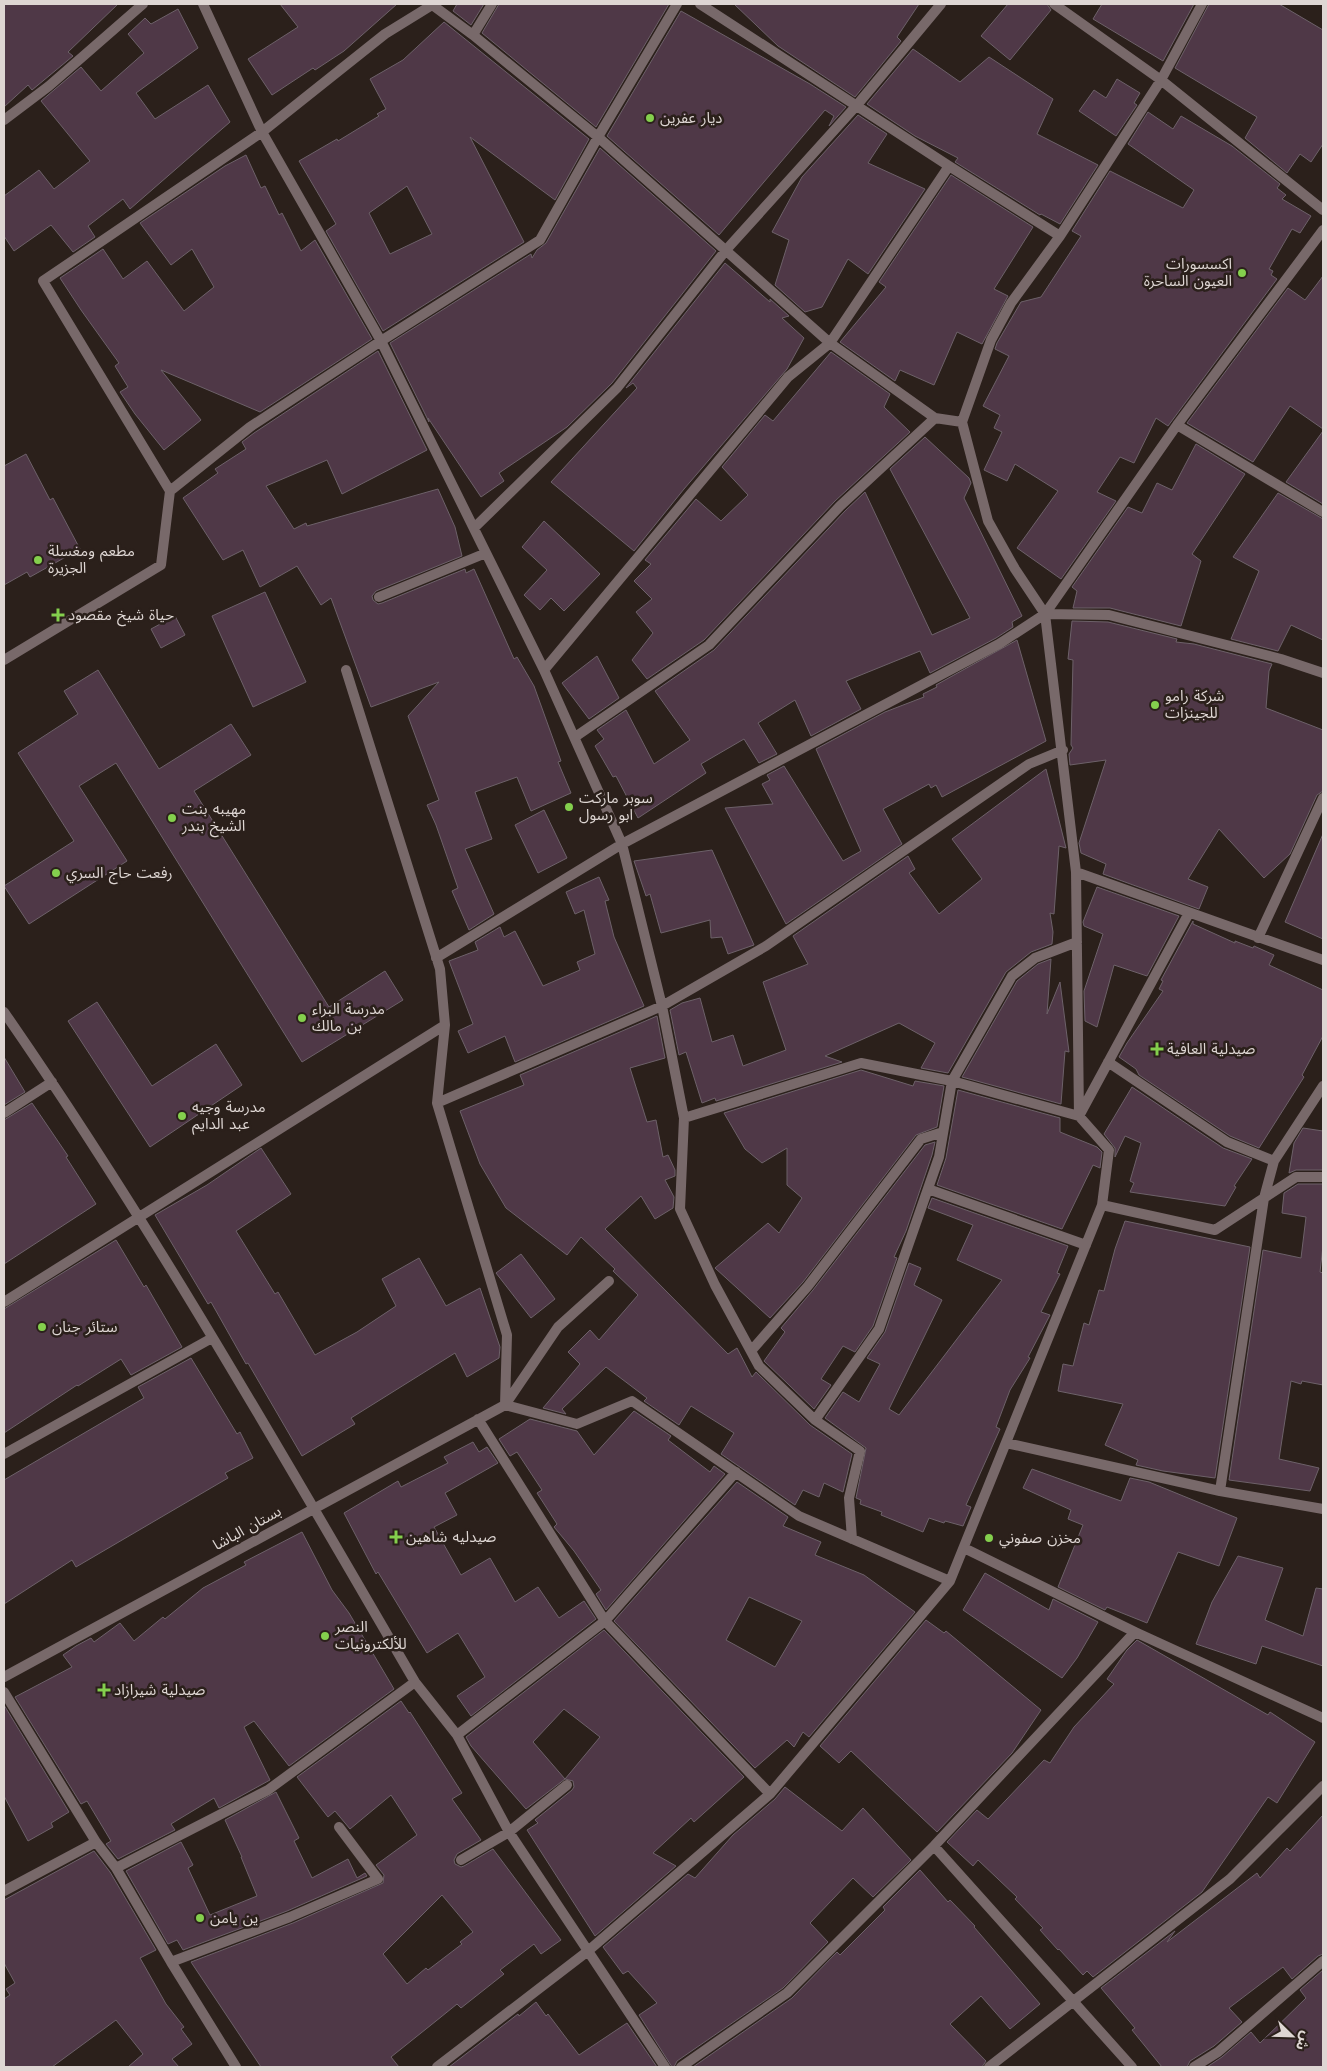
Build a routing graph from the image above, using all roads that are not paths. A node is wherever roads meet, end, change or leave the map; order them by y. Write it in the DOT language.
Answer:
graph roads {
  1 [pos="144,4"];
  2 [pos="203,4"];
  3 [pos="431,4"];
  4 [pos="492,4"];
  5 [pos="677,4"];
  6 [pos="700,4"];
  7 [pos="941,4"];
  8 [pos="1054,4"];
  9 [pos="1202,4"];
  10 [pos="473,35"];
  11 [pos="1161,80"];
  12 [pos="857,105"];
  13 [pos="4,120"];
  14 [pos="262,132"];
  15 [pos="598,137"];
  16 [pos="949,166"];
  17 [pos="1323,210"];
  18 [pos="1323,230"];
  19 [pos="1060,236"];
  20 [pos="726,250"];
  21 [pos="380,340"];
  22 [pos="830,343"];
  23 [pos="935,418"];
  24 [pos="962,422"];
  25 [pos="1177,425"];
  26 [pos="170,491"];
  27 [pos="1323,512"];
  28 [pos="474,528"];
  29 [pos="486,553"];
  30 [pos="378,597"];
  31 [pos="1045,614"];
  32 [pos="4,660"];
  33 [pos="346,670"];
  34 [pos="544,670"];
  35 [pos="1323,673"];
  36 [pos="575,737"];
  37 [pos="1063,750"];
  38 [pos="1323,798"];
  39 [pos="622,844"];
  40 [pos="1076,872"];
  41 [pos="1189,913"];
  42 [pos="1258,938"];
  43 [pos="1077,942"];
  44 [pos="436,958"];
  45 [pos="1323,960"];
  46 [pos="662,1006"];
  47 [pos="4,1012"];
  48 [pos="445,1025"];
  49 [pos="1108,1062"];
  50 [pos="952,1081"];
  51 [pos="52,1082"];
  52 [pos="1323,1086"];
  53 [pos="437,1104"];
  54 [pos="4,1113"];
  55 [pos="1079,1116"];
  56 [pos="684,1118"];
  57 [pos="944,1132"];
  58 [pos="1274,1162"];
  59 [pos="1323,1178"];
  60 [pos="928,1189"];
  61 [pos="1264,1198"];
  62 [pos="1102,1205"];
  63 [pos="140,1216"];
  64 [pos="1086,1245"];
  65 [pos="609,1281"];
  66 [pos="4,1302"];
  67 [pos="212,1338"];
  68 [pos="751,1351"];
  69 [pos="505,1405"];
  70 [pos="478,1419"];
  71 [pos="815,1420"];
  72 [pos="1006,1443"];
  73 [pos="4,1454"];
  74 [pos="736,1472"];
  75 [pos="1220,1491"];
  76 [pos="314,1509"];
  77 [pos="1323,1509"];
  78 [pos="852,1539"];
  79 [pos="964,1548"];
  80 [pos="950,1581"];
  81 [pos="605,1621"];
  82 [pos="1135,1632"];
  83 [pos="4,1677"];
  84 [pos="415,1682"];
  85 [pos="4,1692"];
  86 [pos="1323,1718"];
  87 [pos="457,1736"];
  88 [pos="567,1785"];
  89 [pos="1323,1786"];
  90 [pos="770,1794"];
  91 [pos="339,1827"];
  92 [pos="509,1832"];
  93 [pos="96,1842"];
  94 [pos="934,1846"];
  95 [pos="461,1860"];
  96 [pos="116,1868"];
  97 [pos="4,1891"];
  98 [pos="588,1951"];
  99 [pos="1323,1960"];
  100 [pos="171,1962"];
  101 [pos="1073,2003"];
  102 [pos="236,2067"];
  103 [pos="437,2067"];
  104 [pos="665,2067"];
  105 [pos="681,2067"];
  106 [pos="989,2067"];
  107 [pos="1132,2067"];
  108 [pos="1194,2067"];
  1 -- 13 [label="street"];
  2 -- 14 [label="street"];
  3 -- 10 [label="street"];
  3 -- 14 [label="street"];
  4 -- 10 [label="street"];
  5 -- 15 [label="street"];
  6 -- 12 [label="street"];
  7 -- 12 [label="street"];
  8 -- 11 [label="street"];
  9 -- 11 [label="street"];
  10 -- 15 [label="street"];
  11 -- 17 [label="street"];
  11 -- 19 [label="street"];
  12 -- 16 [label="street"];
  12 -- 20 [label="street"];
  14 -- 21 [label="street"];
  14 -- 26 [label="street"];
  15 -- 20 [label="street"];
  15 -- 21 [label="street"];
  16 -- 19 [label="street"];
  16 -- 22 [label="street"];
  18 -- 25 [label="street"];
  19 -- 24 [label="street"];
  20 -- 22 [label="street"];
  20 -- 28 [label="street"];
  21 -- 26 [label="street"];
  21 -- 28 [label="street"];
  22 -- 23 [label="street"];
  22 -- 34 [label="street"];
  23 -- 24 [label="street"];
  23 -- 36 [label="street"];
  24 -- 31 [label="street"];
  25 -- 27 [label="street"];
  25 -- 31 [label="street"];
  26 -- 32 [label="street"];
  28 -- 29 [label="street"];
  29 -- 30 [label="street"];
  29 -- 34 [label="street"];
  31 -- 35 [label="street"];
  31 -- 37 [label="street"];
  31 -- 39 [label="street"];
  33 -- 44 [label="street"];
  34 -- 36 [label="street"];
  36 -- 39 [label="street"];
  37 -- 40 [label="street"];
  37 -- 46 [label="street"];
  38 -- 42 [label="street"];
  39 -- 44 [label="street"];
  39 -- 46 [label="street"];
  40 -- 41 [label="street"];
  40 -- 43 [label="street"];
  41 -- 42 [label="street"];
  41 -- 49 [label="street"];
  42 -- 45 [label="street"];
  43 -- 50 [label="street"];
  43 -- 55 [label="street"];
  44 -- 48 [label="street"];
  46 -- 53 [label="street"];
  46 -- 56 [label="street"];
  47 -- 51 [label="street"];
  48 -- 53 [label="street"];
  48 -- 63 [label="street"];
  49 -- 55 [label="street"];
  49 -- 58 [label="street"];
  50 -- 55 [label="street"];
  50 -- 56 [label="street"];
  50 -- 57 [label="street"];
  51 -- 54 [label="street"];
  51 -- 63 [label="street"];
  52 -- 58 [label="street"];
  53 -- 69 [label="street"];
  55 -- 62 [label="street"];
  56 -- 68 [label="street"];
  57 -- 60 [label="street"];
  57 -- 68 [label="street"];
  58 -- 61 [label="street"];
  59 -- 61 [label="street"];
  60 -- 64 [label="street"];
  60 -- 71 [label="street"];
  61 -- 62 [label="street"];
  61 -- 75 [label="street"];
  62 -- 64 [label="street"];
  63 -- 66 [label="street"];
  63 -- 67 [label="street"];
  64 -- 72 [label="street"];
  65 -- 69 [label="street"];
  67 -- 73 [label="street"];
  67 -- 76 [label="street"];
  68 -- 71 [label="street"];
  69 -- 70 [label="street, بستان الباشا"];
  69 -- 74 [label="street"];
  70 -- 76 [label="street, بستان الباشا"];
  70 -- 81 [label="street"];
  71 -- 78 [label="street"];
  72 -- 75 [label="street"];
  72 -- 79 [label="street"];
  74 -- 78 [label="street"];
  74 -- 81 [label="street"];
  75 -- 77 [label="street"];
  76 -- 83 [label="street, بستان الباشا"];
  76 -- 84 [label="street"];
  78 -- 80 [label="street"];
  79 -- 80 [label="street"];
  79 -- 82 [label="street"];
  80 -- 90 [label="street"];
  81 -- 87 [label="street"];
  81 -- 90 [label="street"];
  82 -- 86 [label="street"];
  82 -- 94 [label="street"];
  84 -- 87 [label="street"];
  84 -- 96 [label="street"];
  85 -- 93 [label="street"];
  87 -- 92 [label="street"];
  88 -- 92 [label="street"];
  89 -- 101 [label="street"];
  90 -- 98 [label="street"];
  91 -- 100 [label="street"];
  92 -- 95 [label="street"];
  92 -- 98 [label="street"];
  93 -- 96 [label="street"];
  93 -- 97 [label="street"];
  94 -- 101 [label="street"];
  94 -- 105 [label="street"];
  96 -- 100 [label="street"];
  98 -- 103 [label="street"];
  98 -- 104 [label="street"];
  99 -- 108 [label="street"];
  100 -- 102 [label="street"];
  101 -- 106 [label="street"];
  101 -- 107 [label="street"];
}
